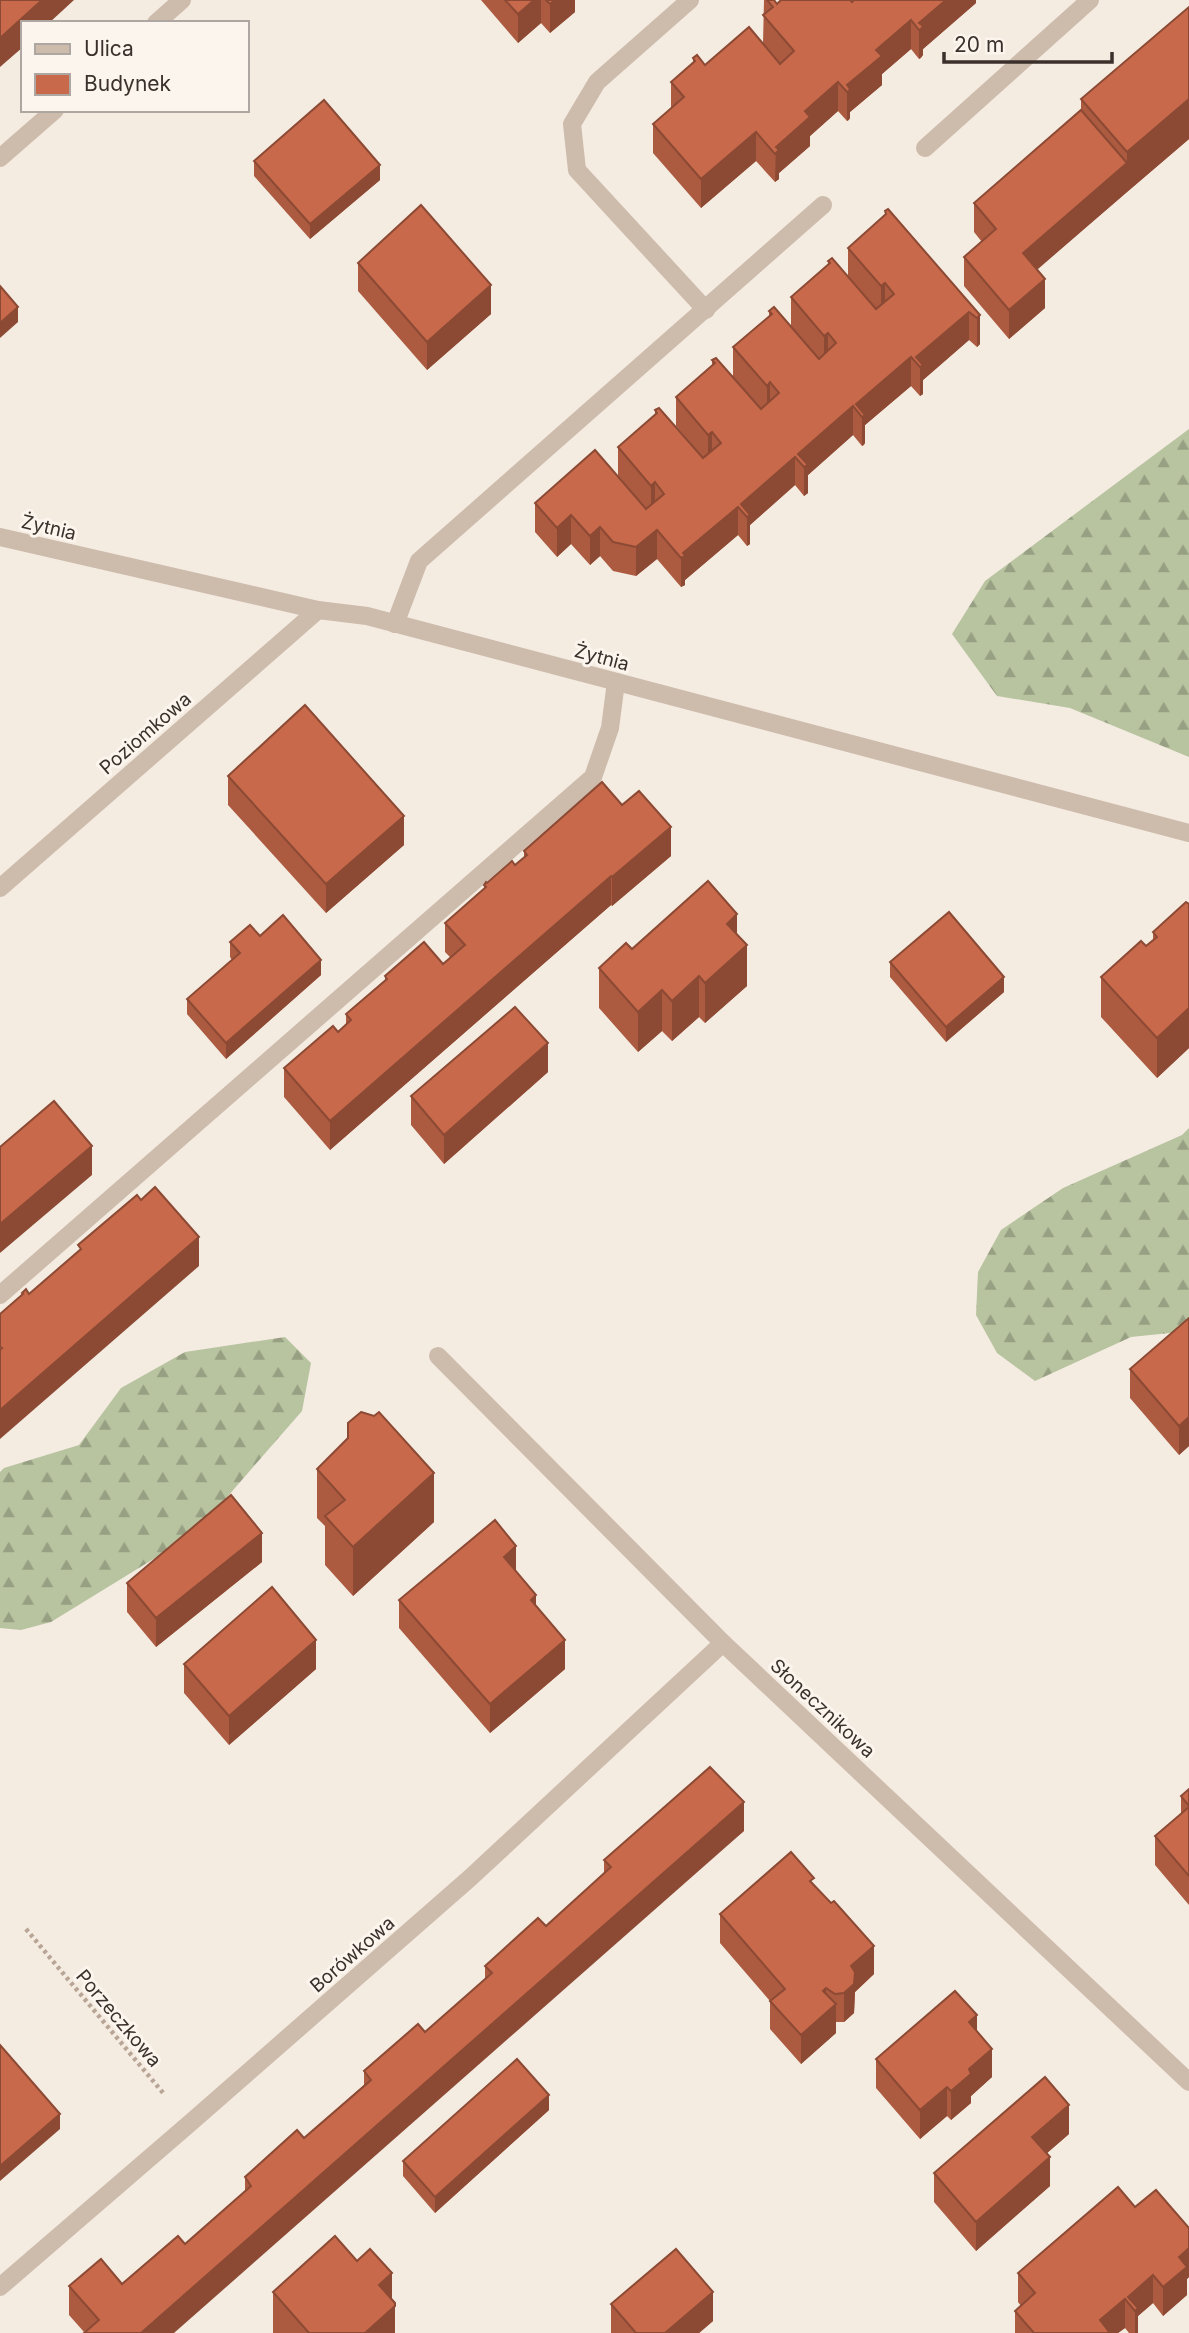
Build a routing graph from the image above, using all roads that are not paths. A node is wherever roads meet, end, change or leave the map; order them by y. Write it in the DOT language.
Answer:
graph roads {
  1 [pos="182,0"];
  2 [pos="690,0"];
  3 [pos="1090,0"];
  4 [pos="158,21"];
  5 [pos="53,112"];
  6 [pos="925,148"];
  7 [pos="0,158"];
  8 [pos="824,205"];
  9 [pos="706,310"];
  10 [pos="0,537"];
  11 [pos="318,610"];
  12 [pos="395,624"];
  13 [pos="616,682"];
  14 [pos="1189,834"];
  15 [pos="0,888"];
  16 [pos="0,1295"];
  17 [pos="438,1356"];
  18 [pos="723,1643"];
  19 [pos="1189,2082"];
  20 [pos="0,2287"];
  1 -- 4 [label="street"];
  2 -- 9 [label="street"];
  3 -- 6 [label="street"];
  5 -- 7 [label="street"];
  8 -- 9 [label="street"];
  9 -- 12 [label="street"];
  10 -- 11 [label="street, Żytnia"];
  11 -- 12 [label="street, Żytnia"];
  11 -- 15 [label="street, Poziomkowa"];
  12 -- 13 [label="street, Żytnia"];
  13 -- 14 [label="street, Żytnia"];
  13 -- 16 [label="street"];
  17 -- 18 [label="street, Słonecznikowa"];
  18 -- 19 [label="street, Słonecznikowa"];
  18 -- 20 [label="street, Borówkowa"];
}
